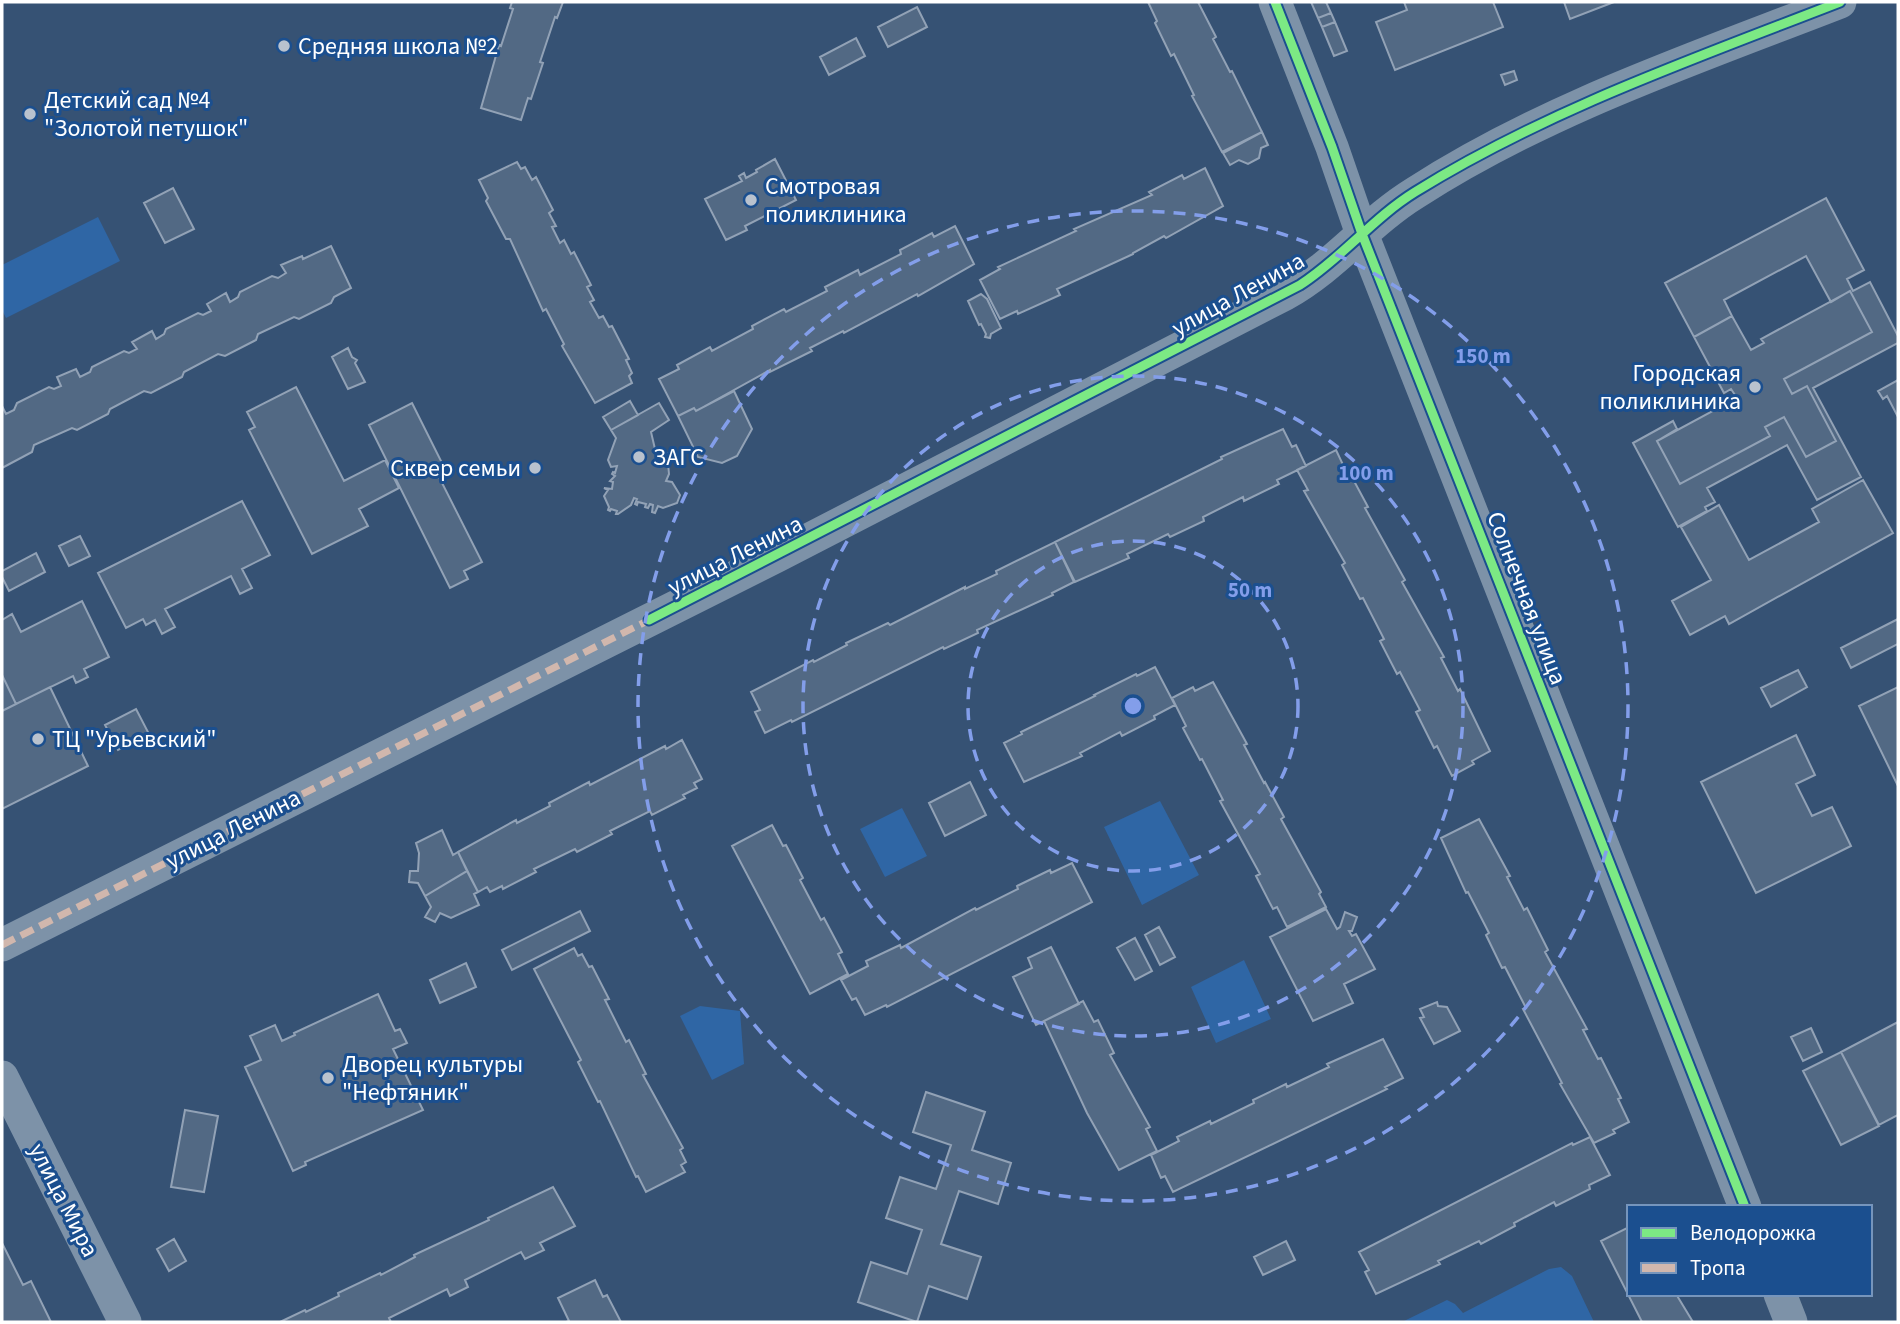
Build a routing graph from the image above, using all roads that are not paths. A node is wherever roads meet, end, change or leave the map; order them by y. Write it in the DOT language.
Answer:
graph roads {
  1 [pos="1275,2"];
  2 [pos="1840,2"];
  3 [pos="1362,234"];
  4 [pos="2,946"];
  5 [pos="2,1077"];
  6 [pos="1744,1205"];
  7 [pos="1781,1296"];
  8 [pos="125,1322"];
  9 [pos="1791,1322"];
  1 -- 3 [label="street, Солнечная улица"];
  2 -- 3 [label="street, улица Ленина"];
  3 -- 4 [label="street, улица Ленина"];
  3 -- 6 [label="street, Солнечная улица"];
  5 -- 8 [label="street, улица Мира"];
  7 -- 9 [label="street"];
}
